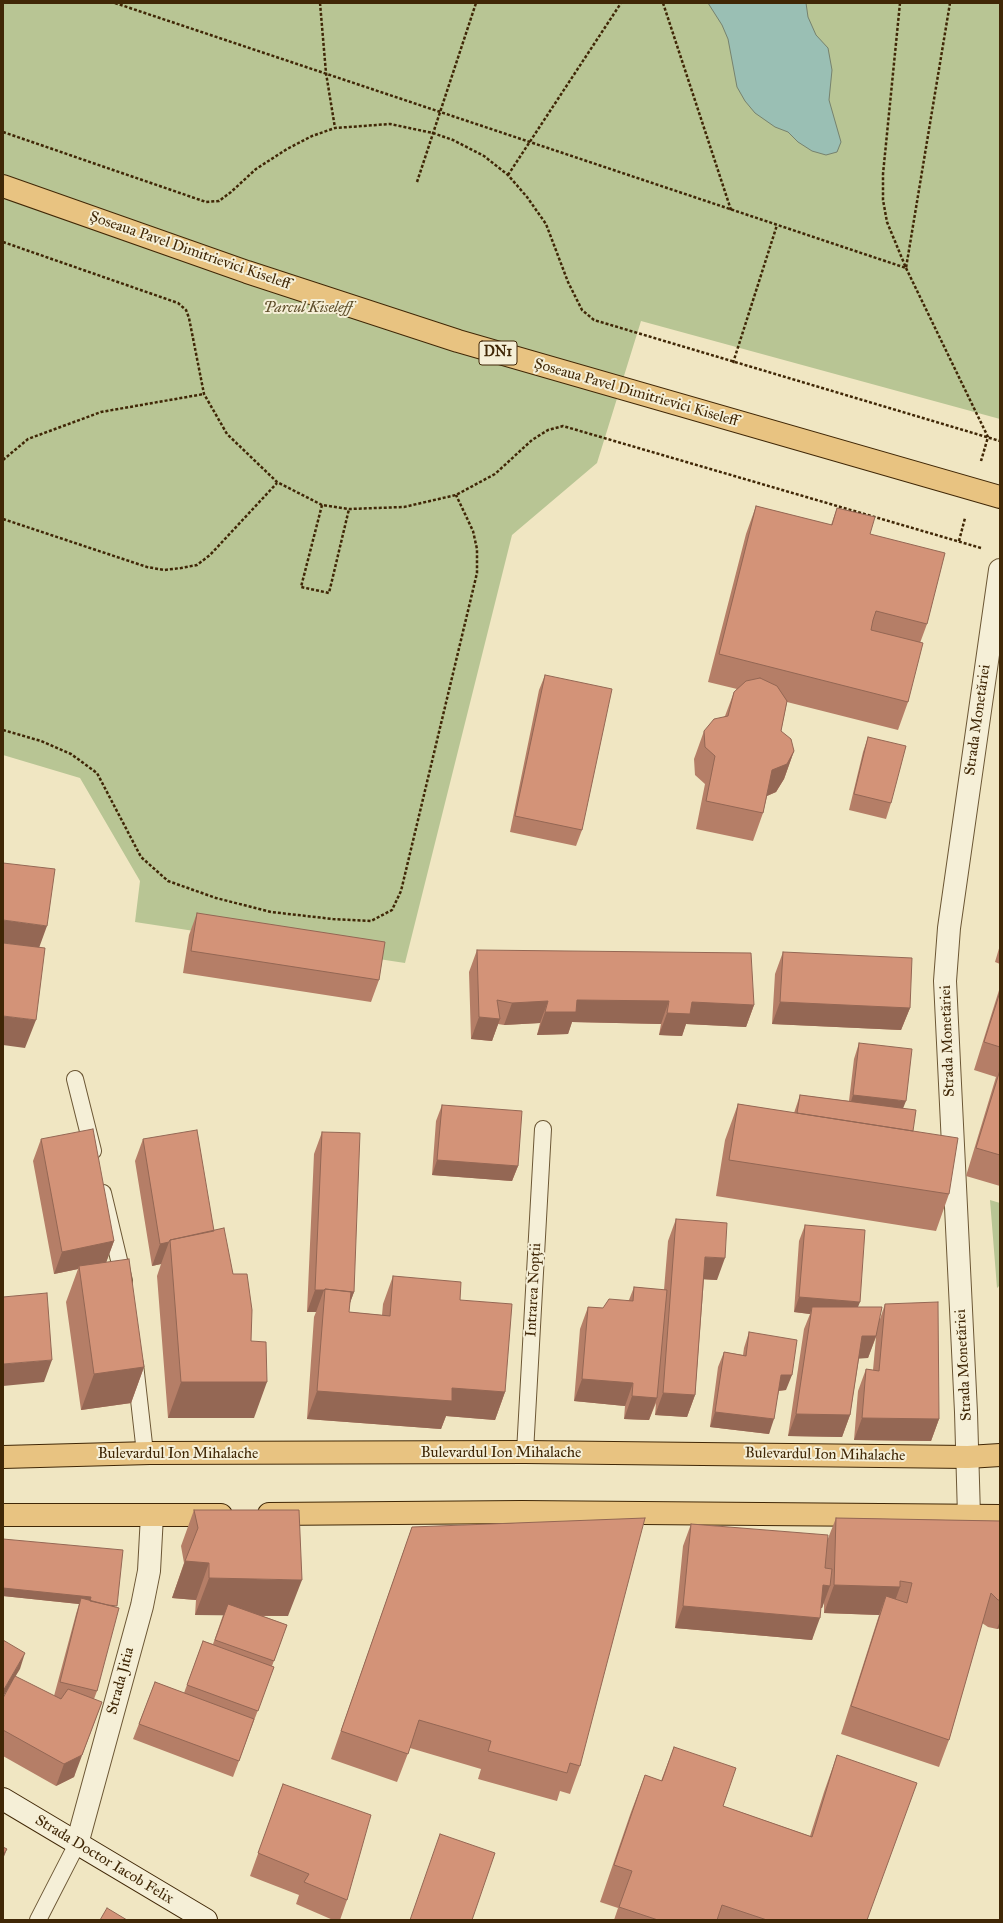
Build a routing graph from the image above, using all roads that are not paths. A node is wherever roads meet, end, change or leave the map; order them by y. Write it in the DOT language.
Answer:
graph roads {
  1 [pos="3,186"];
  2 [pos="1000,497"];
  3 [pos="1000,570"];
  4 [pos="75,1079"];
  5 [pos="543,1129"];
  6 [pos="126,1293"];
  7 [pos="133,1348"];
  8 [pos="525,1452"];
  9 [pos="145,1453"];
  10 [pos="3,1456"];
  11 [pos="1000,1456"];
  12 [pos="968,1457"];
  13 [pos="3,1515"];
  14 [pos="152,1515"];
  15 [pos="969,1516"];
  16 [pos="1000,1516"];
  17 [pos="3,1799"];
  18 [pos="77,1844"];
  19 [pos="38,1920"];
  20 [pos="206,1920"];
  1 -- 2 [label="main road, Șoseaua Pavel Dimitrievici Kiseleff / DN1"];
  3 -- 12 [label="street, Strada Monetăriei"];
  4 -- 6 [label="lane"];
  5 -- 8 [label="lane, Intrarea Nopții"];
  7 -- 9 [label="lane"];
  8 -- 9 [label="main road, Bulevardul Ion Mihalache"];
  8 -- 12 [label="main road, Bulevardul Ion Mihalache"];
  9 -- 10 [label="main road, Bulevardul Ion Mihalache"];
  11 -- 12 [label="main road, Bulevardul Ion Mihalache"];
  12 -- 15 [label="street, Strada Monetăriei"];
  13 -- 14 [label="main road"];
  14 -- 15 [label="main road"];
  14 -- 18 [label="street, Strada Jitia"];
  15 -- 16 [label="main road"];
  17 -- 18 [label="street, Strada Doctor Iacob Felix"];
  18 -- 19 [label="lane"];
  18 -- 20 [label="street, Strada Doctor Iacob Felix"];
}
